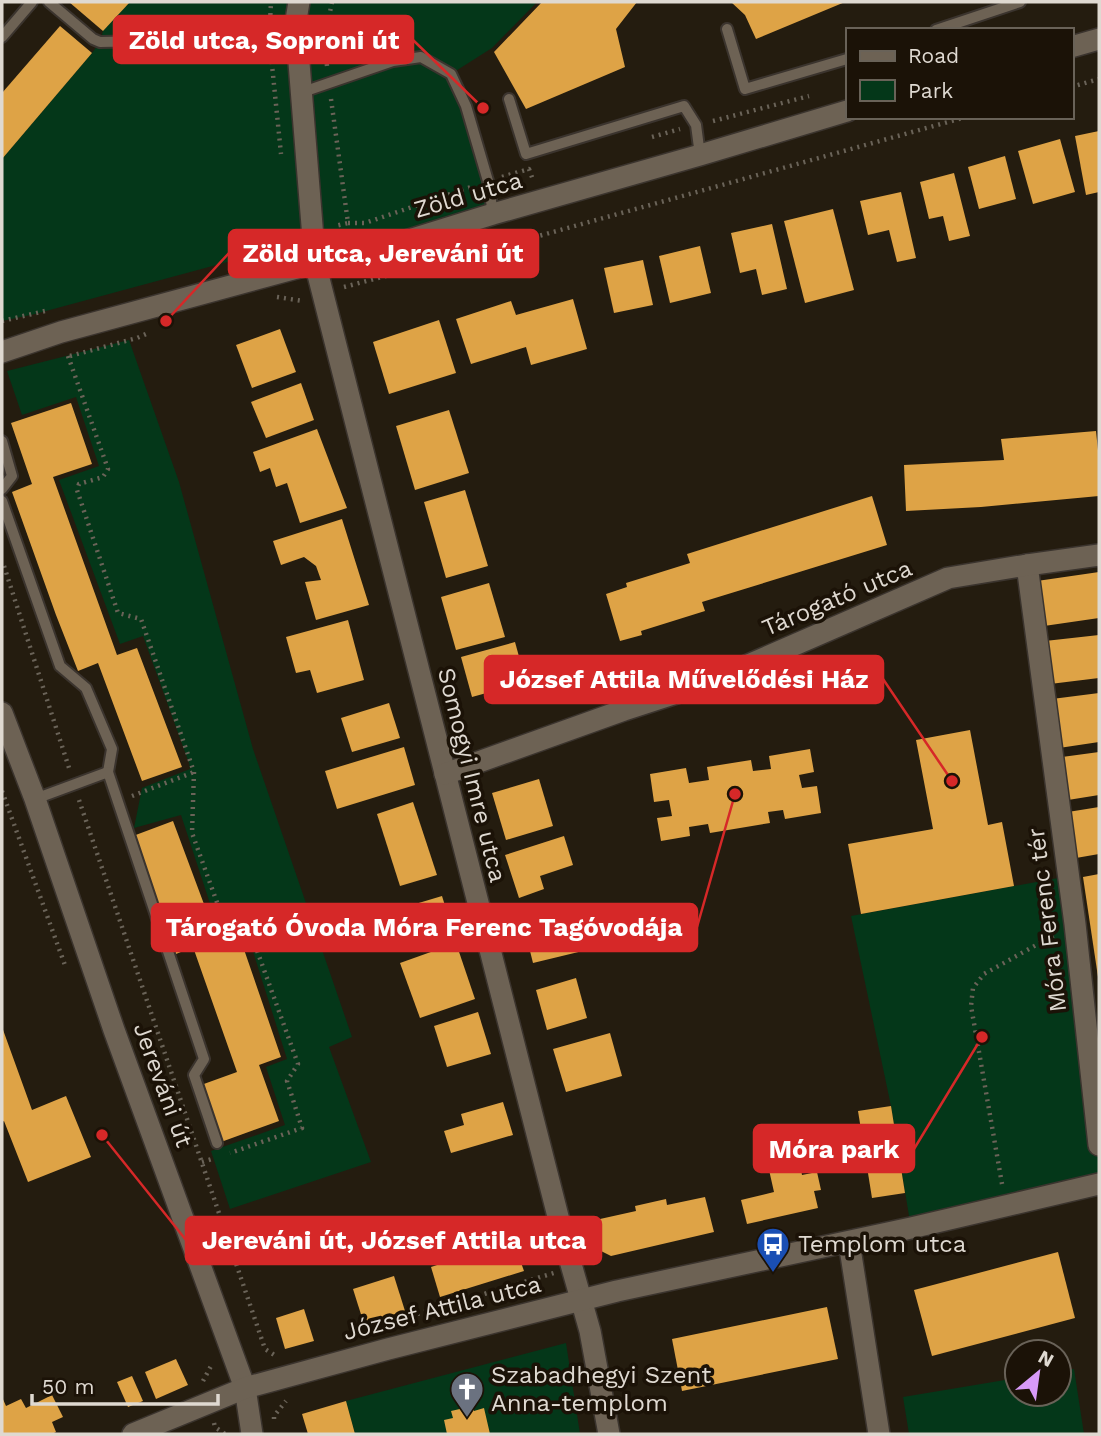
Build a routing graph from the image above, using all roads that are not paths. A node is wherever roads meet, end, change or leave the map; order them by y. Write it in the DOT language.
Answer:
graph roads {
  1 [pos="32,2"];
  2 [pos="49,2"];
  3 [pos="299,2"];
  4 [pos="1020,2"];
  5 [pos="942,28"];
  6 [pos="727,29"];
  7 [pos="2,37"];
  8 [pos="297,38"];
  9 [pos="1099,39"];
  10 [pos="1073,46"];
  11 [pos="846,59"];
  12 [pos="300,93"];
  13 [pos="509,99"];
  14 [pos="846,111"];
  15 [pos="700,155"];
  16 [pos="494,214"];
  17 [pos="315,263"];
  18 [pos="61,332"];
  19 [pos="2,342"];
  20 [pos="2,352"];
  21 [pos="2,441"];
  22 [pos="2,489"];
  23 [pos="2,501"];
  24 [pos="1099,555"];
  25 [pos="1027,565"];
  26 [pos="2,713"];
  27 [pos="108,772"];
  28 [pos="444,774"];
  29 [pos="35,799"];
  30 [pos="217,1143"];
  31 [pos="1099,1144"];
  32 [pos="1099,1184"];
  33 [pos="849,1242"];
  34 [pos="582,1300"];
  35 [pos="245,1388"];
  36 [pos="133,1434"];
  37 [pos="252,1434"];
  38 [pos="609,1434"];
  39 [pos="879,1434"];
  1 -- 7 [label="lane"];
  2 -- 8 [label="lane"];
  3 -- 8 [label="street, Somogyi Imre utca"];
  4 -- 5 [label="lane"];
  6 -- 11 [label="lane"];
  8 -- 12 [label="street, Somogyi Imre utca"];
  9 -- 10 [label="street"];
  12 -- 16 [label="lane"];
  12 -- 17 [label="street, Somogyi Imre utca"];
  13 -- 15 [label="lane"];
  14 -- 15 [label="street, Zöld utca"];
  15 -- 16 [label="street, Zöld utca"];
  16 -- 17 [label="street, Zöld utca"];
  17 -- 18 [label="street, Zöld utca"];
  17 -- 28 [label="street, Somogyi Imre utca"];
  18 -- 19 [label="street, Zöld utca"];
  18 -- 20 [label="street, Zöld utca"];
  21 -- 22 [label="lane"];
  23 -- 27 [label="lane, Jereváni út"];
  24 -- 25 [label="street, Tárogató utca"];
  25 -- 28 [label="street, Tárogató utca"];
  25 -- 31 [label="street, Móra Ferenc tér"];
  26 -- 29 [label="street, Jereváni út"];
  27 -- 29 [label="lane"];
  27 -- 30 [label="lane, Jereváni út"];
  28 -- 34 [label="street, Somogyi Imre utca"];
  29 -- 35 [label="street, Jereváni út"];
  32 -- 33 [label="street, József Attila utca"];
  33 -- 34 [label="street, József Attila utca"];
  33 -- 39 [label="street"];
  34 -- 35 [label="street, József Attila utca"];
  34 -- 38 [label="street"];
  35 -- 36 [label="street, József Attila utca"];
  35 -- 37 [label="street, Jereváni út"];
}
